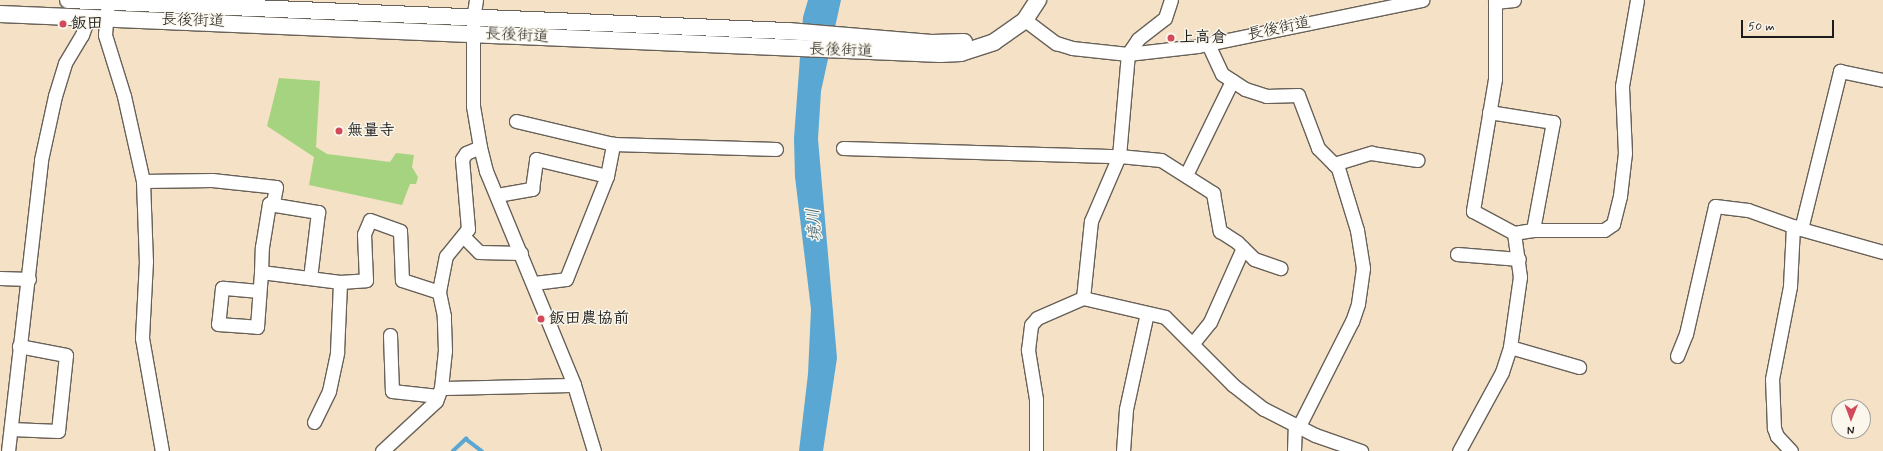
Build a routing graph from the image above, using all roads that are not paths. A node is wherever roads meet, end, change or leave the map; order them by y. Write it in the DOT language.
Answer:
graph roads {
  1 [pos="68,0"];
  2 [pos="476,0"];
  3 [pos="1038,0"];
  4 [pos="1171,0"];
  5 [pos="1422,0"];
  6 [pos="1514,0"];
  7 [pos="1638,0"];
  8 [pos="108,1"];
  9 [pos="1495,1"];
  10 [pos="0,14"];
  11 [pos="88,18"];
  12 [pos="106,18"];
  13 [pos="1025,20"];
  14 [pos="473,26"];
  15 [pos="851,43"];
  16 [pos="1208,44"];
  17 [pos="1128,54"];
  18 [pos="1883,80"];
  19 [pos="1232,81"];
  20 [pos="1489,112"];
  21 [pos="516,121"];
  22 [pos="613,144"];
  23 [pos="480,147"];
  24 [pos="843,148"];
  25 [pos="776,149"];
  26 [pos="1118,156"];
  27 [pos="1417,160"];
  28 [pos="1334,164"];
  29 [pos="1186,175"];
  30 [pos="607,176"];
  31 [pos="143,181"];
  32 [pos="497,195"];
  33 [pos="273,204"];
  34 [pos="1797,227"];
  35 [pos="1534,230"];
  36 [pos="1514,233"];
  37 [pos="464,236"];
  38 [pos="1243,248"];
  39 [pos="1883,252"];
  40 [pos="521,253"];
  41 [pos="1457,254"];
  42 [pos="1519,259"];
  43 [pos="1280,268"];
  44 [pos="261,272"];
  45 [pos="0,278"];
  46 [pos="310,278"];
  47 [pos="29,279"];
  48 [pos="340,282"];
  49 [pos="534,283"];
  50 [pos="259,291"];
  51 [pos="439,292"];
  52 [pos="1083,298"];
  53 [pos="1147,313"];
  54 [pos="390,335"];
  55 [pos="1193,343"];
  56 [pos="19,346"];
  57 [pos="1510,347"];
  58 [pos="1677,356"];
  59 [pos="1579,367"];
  60 [pos="574,385"];
  61 [pos="440,392"];
  62 [pos="314,422"];
  63 [pos="1297,425"];
  64 [pos="11,429"];
  65 [pos="6,445"];
  66 [pos="1344,448"];
  67 [pos="162,451"];
  68 [pos="382,451"];
  69 [pos="594,451"];
  70 [pos="1036,451"];
  71 [pos="1123,451"];
  72 [pos="1294,451"];
  73 [pos="1361,451"];
  74 [pos="1459,451"];
  75 [pos="1791,451"];
  1 -- 8 [label="main road, 長後街道"];
  2 -- 14 [label="street"];
  3 -- 13 [label="main road"];
  4 -- 17 [label="street"];
  5 -- 16 [label="street, 長後街道"];
  6 -- 9 [label="street"];
  7 -- 35 [label="street"];
  8 -- 12 [label="street"];
  8 -- 14 [label="main road, 長後街道"];
  9 -- 20 [label="street"];
  10 -- 11 [label="main road, 長後街道"];
  11 -- 12 [label="main road, 長後街道"];
  11 -- 47 [label="street"];
  12 -- 14 [label="main road, 長後街道"];
  12 -- 31 [label="street"];
  13 -- 15 [label="main road, 長後街道"];
  13 -- 17 [label="street, 長後街道"];
  14 -- 15 [label="main road, 長後街道"];
  14 -- 15 [label="main road, 長後街道"];
  14 -- 23 [label="street"];
  16 -- 17 [label="street, 長後街道"];
  16 -- 19 [label="street"];
  17 -- 26 [label="street"];
  18 -- 34 [label="street"];
  19 -- 28 [label="street"];
  19 -- 29 [label="street"];
  20 -- 35 [label="street"];
  20 -- 36 [label="street"];
  21 -- 22 [label="street"];
  22 -- 25 [label="street"];
  22 -- 30 [label="street"];
  23 -- 32 [label="street"];
  23 -- 37 [label="street"];
  24 -- 26 [label="street"];
  26 -- 29 [label="street"];
  26 -- 52 [label="street"];
  27 -- 28 [label="street"];
  28 -- 63 [label="street"];
  29 -- 38 [label="street"];
  30 -- 32 [label="street"];
  30 -- 49 [label="street"];
  31 -- 33 [label="street"];
  31 -- 67 [label="street"];
  32 -- 40 [label="street"];
  33 -- 44 [label="street"];
  33 -- 46 [label="street"];
  34 -- 39 [label="street"];
  34 -- 58 [label="street"];
  34 -- 75 [label="street"];
  35 -- 36 [label="street"];
  36 -- 42 [label="street"];
  37 -- 40 [label="street"];
  37 -- 51 [label="street"];
  38 -- 43 [label="street"];
  38 -- 55 [label="street"];
  40 -- 49 [label="street"];
  41 -- 42 [label="street"];
  42 -- 57 [label="street"];
  44 -- 46 [label="street"];
  44 -- 50 [label="street"];
  45 -- 47 [label="street"];
  46 -- 48 [label="street"];
  47 -- 56 [label="street"];
  48 -- 51 [label="street"];
  48 -- 62 [label="street"];
  49 -- 60 [label="street"];
  51 -- 61 [label="street"];
  52 -- 53 [label="street"];
  52 -- 70 [label="street"];
  53 -- 55 [label="street"];
  53 -- 71 [label="street"];
  54 -- 61 [label="street"];
  55 -- 63 [label="street"];
  56 -- 64 [label="street"];
  56 -- 64 [label="street"];
  57 -- 59 [label="street"];
  57 -- 74 [label="street"];
  60 -- 61 [label="street"];
  60 -- 69 [label="street"];
  61 -- 68 [label="street"];
  63 -- 66 [label="street"];
  63 -- 72 [label="street"];
  64 -- 65 [label="street"];
  66 -- 73 [label="street"];
}
